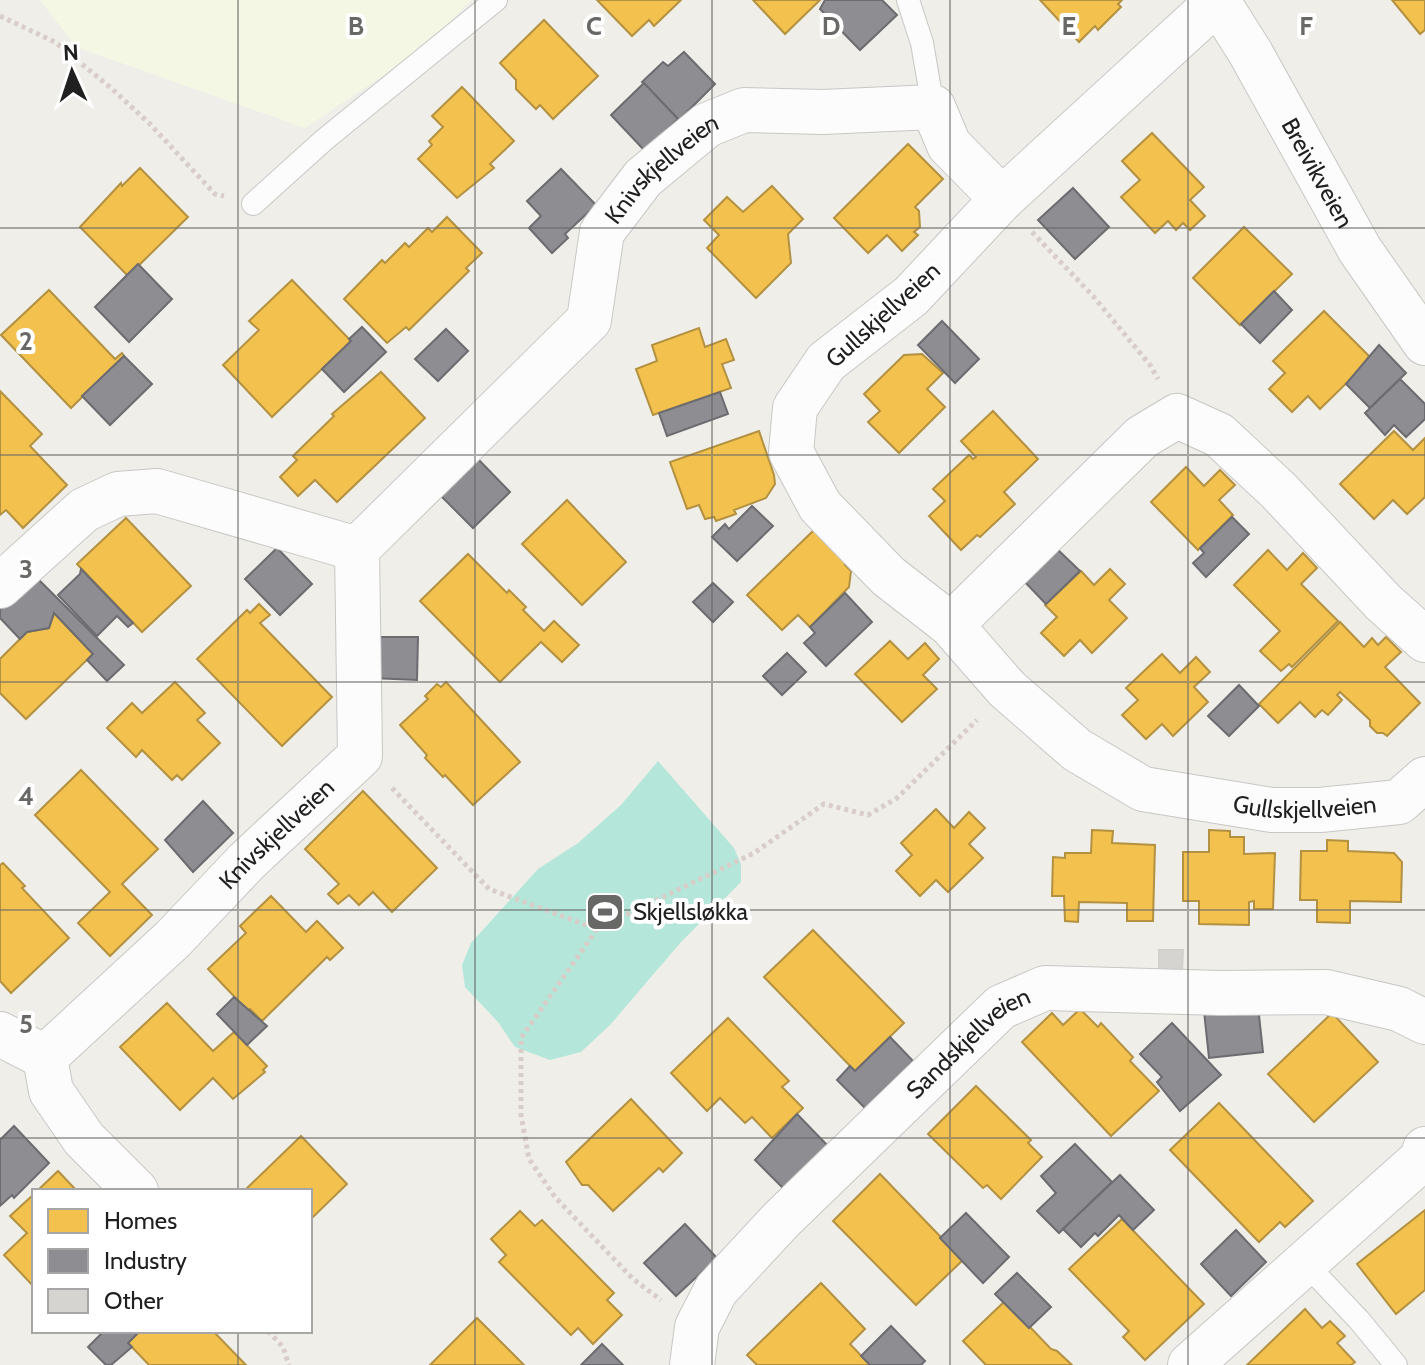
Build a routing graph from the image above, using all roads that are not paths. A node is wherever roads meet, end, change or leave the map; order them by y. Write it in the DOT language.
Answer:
graph roads {
  1 [pos="496,0"];
  2 [pos="908,0"];
  3 [pos="1218,1"];
  4 [pos="933,107"];
  5 [pos="1002,199"];
  6 [pos="253,204"];
  7 [pos="1425,343"];
  8 [pos="357,549"];
  9 [pos="0,586"];
  10 [pos="951,625"];
  11 [pos="1425,640"];
  12 [pos="1425,779"];
  13 [pos="1425,1022"];
  14 [pos="0,1034"];
  15 [pos="45,1057"];
  16 [pos="1425,1149"];
  17 [pos="134,1189"];
  18 [pos="1306,1264"];
  19 [pos="695,1346"];
  20 [pos="1190,1365"];
  21 [pos="1396,1365"];
  1 -- 6 [label="lane"];
  2 -- 4 [label="lane"];
  3 -- 5 [label="street, Gullskjellveien"];
  3 -- 7 [label="street, Breivikveien"];
  4 -- 5 [label="street"];
  4 -- 8 [label="street, Knivskjellveien"];
  5 -- 10 [label="street, Gullskjellveien"];
  8 -- 9 [label="street"];
  8 -- 15 [label="street, Knivskjellveien"];
  10 -- 11 [label="street"];
  10 -- 12 [label="street, Gullskjellveien"];
  13 -- 19 [label="street, Sandskjellveien"];
  14 -- 15 [label="street"];
  15 -- 17 [label="street"];
  16 -- 18 [label="street"];
  18 -- 20 [label="street"];
  18 -- 21 [label="lane"];
}
